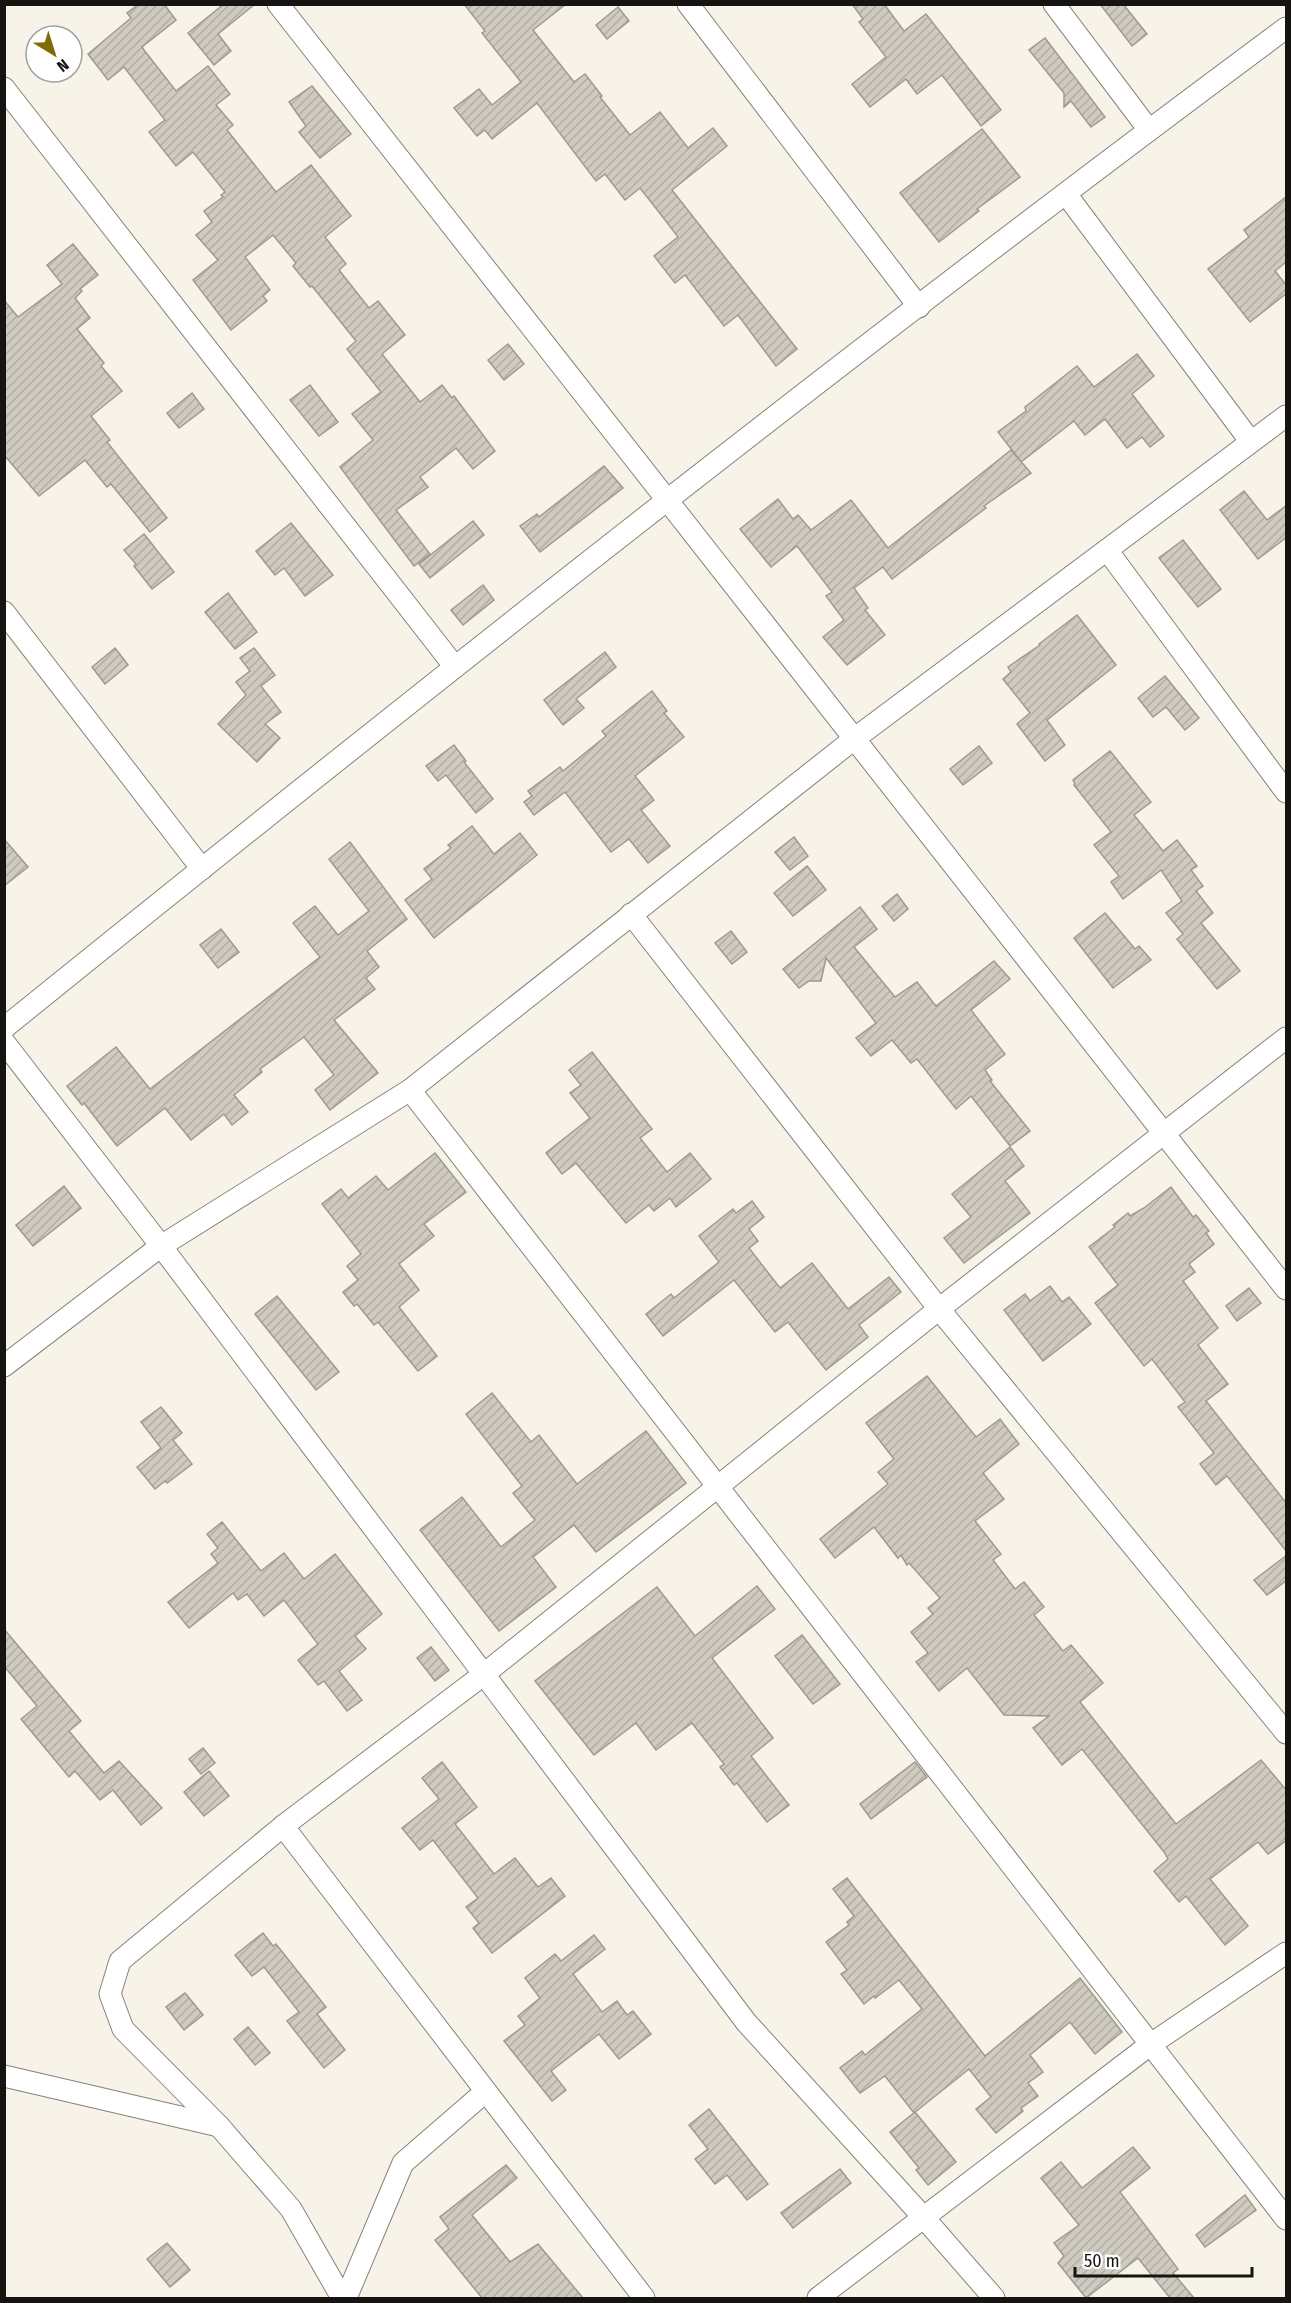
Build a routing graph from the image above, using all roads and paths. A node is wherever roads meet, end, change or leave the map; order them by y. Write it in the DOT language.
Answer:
graph roads {
  1 [pos="278,4"];
  2 [pos="688,4"];
  3 [pos="1054,4"];
  4 [pos="1287,28"];
  5 [pos="4,88"];
  6 [pos="1149,130"];
  7 [pos="1066,194"];
  8 [pos="919,307"];
  9 [pos="1287,416"];
  10 [pos="1251,442"];
  11 [pos="666,500"];
  12 [pos="1107,550"];
  13 [pos="4,612"];
  14 [pos="455,667"];
  15 [pos="854,739"];
  16 [pos="1287,792"];
  17 [pos="202,869"];
  18 [pos="631,914"];
  19 [pos="4,1028"];
  20 [pos="1287,1038"];
  21 [pos="4,1042"];
  22 [pos="410,1090"];
  23 [pos="1164,1134"];
  24 [pos="161,1246"];
  25 [pos="1287,1289"];
  26 [pos="939,1309"];
  27 [pos="4,1366"];
  28 [pos="717,1486"];
  29 [pos="483,1675"];
  30 [pos="1287,1733"];
  31 [pos="283,1826"];
  32 [pos="1287,1953"];
  33 [pos="1151,2044"];
  34 [pos="4,2076"];
  35 [pos="485,2092"];
  36 [pos="219,2126"];
  37 [pos="925,2219"];
  38 [pos="1287,2220"];
  39 [pos="344,2298"];
  40 [pos="644,2298"];
  41 [pos="818,2298"];
  42 [pos="994,2298"];
  1 -- 11 [label="street"];
  2 -- 8 [label="street"];
  3 -- 6 [label="street"];
  4 -- 6 [label="street"];
  5 -- 14 [label="street"];
  6 -- 7 [label="street"];
  7 -- 8 [label="street"];
  7 -- 10 [label="street"];
  8 -- 11 [label="street"];
  9 -- 10 [label="street"];
  10 -- 12 [label="street"];
  11 -- 14 [label="street"];
  11 -- 15 [label="street"];
  12 -- 15 [label="street"];
  12 -- 16 [label="street"];
  13 -- 17 [label="street"];
  14 -- 17 [label="street"];
  15 -- 18 [label="street"];
  15 -- 23 [label="street"];
  17 -- 19 [label="street"];
  18 -- 22 [label="street"];
  18 -- 26 [label="street"];
  20 -- 23 [label="street"];
  21 -- 24 [label="street"];
  22 -- 24 [label="street"];
  22 -- 28 [label="street"];
  23 -- 25 [label="street"];
  23 -- 26 [label="street"];
  24 -- 27 [label="street"];
  24 -- 29 [label="street"];
  26 -- 28 [label="street"];
  26 -- 30 [label="street"];
  28 -- 29 [label="street"];
  28 -- 33 [label="street"];
  29 -- 31 [label="street"];
  29 -- 37 [label="street"];
  31 -- 35 [label="street"];
  31 -- 36 [label="street"];
  32 -- 33 [label="street"];
  33 -- 37 [label="street"];
  33 -- 38 [label="street"];
  34 -- 36 [label="street"];
  35 -- 39 [label="street"];
  35 -- 40 [label="street"];
  36 -- 39 [label="street"];
  37 -- 41 [label="street"];
  37 -- 42 [label="street"];
}
